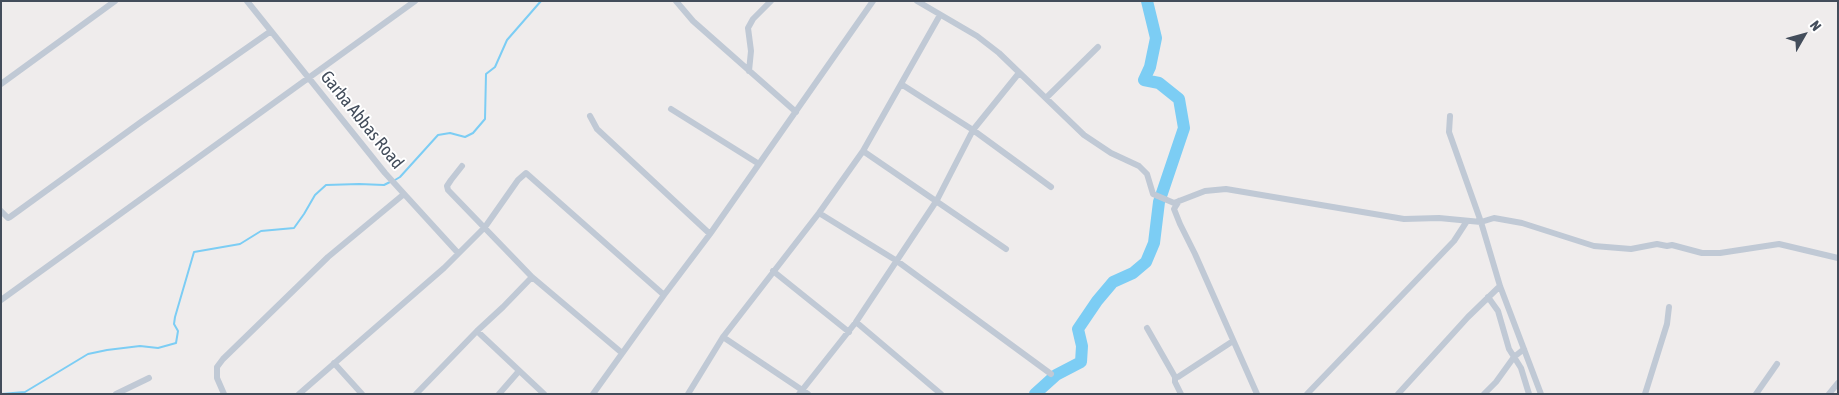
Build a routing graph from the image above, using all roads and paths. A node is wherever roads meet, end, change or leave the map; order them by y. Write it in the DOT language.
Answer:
graph roads {
  1 [pos="115,1"];
  2 [pos="247,1"];
  3 [pos="416,1"];
  4 [pos="676,1"];
  5 [pos="771,1"];
  6 [pos="873,1"];
  7 [pos="917,1"];
  8 [pos="940,15"];
  9 [pos="271,31"];
  10 [pos="1098,47"];
  11 [pos="749,71"];
  12 [pos="1019,73"];
  13 [pos="309,78"];
  14 [pos="1,84"];
  15 [pos="901,84"];
  16 [pos="1046,98"];
  17 [pos="672,109"];
  18 [pos="796,112"];
  19 [pos="590,116"];
  20 [pos="1450,116"];
  21 [pos="972,130"];
  22 [pos="863,151"];
  23 [pos="759,164"];
  24 [pos="462,166"];
  25 [pos="1051,187"];
  26 [pos="404,194"];
  27 [pos="936,200"];
  28 [pos="1176,202"];
  29 [pos="1,211"];
  30 [pos="819,213"];
  31 [pos="1467,221"];
  32 [pos="1481,222"];
  33 [pos="485,227"];
  34 [pos="710,234"];
  35 [pos="1006,249"];
  36 [pos="458,254"];
  37 [pos="1838,258"];
  38 [pos="897,261"];
  39 [pos="773,271"];
  40 [pos="532,277"];
  41 [pos="1500,286"];
  42 [pos="664,295"];
  43 [pos="1488,298"];
  44 [pos="1,300"];
  45 [pos="1669,307"];
  46 [pos="856,322"];
  47 [pos="1146,328"];
  48 [pos="476,331"];
  49 [pos="849,332"];
  50 [pos="723,337"];
  51 [pos="1233,341"];
  52 [pos="1524,349"];
  53 [pos="622,353"];
  54 [pos="1514,357"];
  55 [pos="334,363"];
  56 [pos="1777,364"];
  57 [pos="519,371"];
  58 [pos="1051,374"];
  59 [pos="1175,377"];
  60 [pos="150,378"];
  61 [pos="1838,383"];
  62 [pos="803,392"];
  63 [pos="116,394"];
  64 [pos="224,394"];
  65 [pos="299,394"];
  66 [pos="362,394"];
  67 [pos="416,394"];
  68 [pos="498,394"];
  69 [pos="544,394"];
  70 [pos="593,394"];
  71 [pos="688,394"];
  72 [pos="941,394"];
  73 [pos="1180,394"];
  74 [pos="1257,394"];
  75 [pos="1307,394"];
  76 [pos="1398,394"];
  77 [pos="1484,394"];
  78 [pos="1529,394"];
  79 [pos="1542,394"];
  80 [pos="1645,394"];
  81 [pos="1756,394"];
  82 [pos="1829,394"];
  1 -- 14 [label="street"];
  2 -- 9 [label="street, Garba Abbas Road"];
  3 -- 13 [label="street"];
  4 -- 11 [label="street"];
  5 -- 11 [label="street"];
  6 -- 18 [label="street"];
  7 -- 8 [label="street"];
  8 -- 12 [label="street"];
  8 -- 15 [label="street"];
  9 -- 13 [label="street, Garba Abbas Road"];
  9 -- 29 [label="street"];
  10 -- 16 [label="street"];
  11 -- 18 [label="street"];
  12 -- 16 [label="street"];
  12 -- 21 [label="street"];
  13 -- 26 [label="street, Garba Abbas Road"];
  13 -- 44 [label="street"];
  15 -- 21 [label="street"];
  15 -- 22 [label="street"];
  16 -- 28 [label="street"];
  17 -- 23 [label="street"];
  18 -- 23 [label="street"];
  19 -- 34 [label="street"];
  20 -- 32 [label="street"];
  21 -- 25 [label="street"];
  21 -- 27 [label="street"];
  22 -- 27 [label="street"];
  22 -- 30 [label="street"];
  23 -- 34 [label="street"];
  24 -- 33 [label="street"];
  26 -- 36 [label="street, Garba Abbas Road"];
  26 -- 64 [label="street"];
  27 -- 35 [label="street"];
  27 -- 38 [label="street"];
  28 -- 31 [label="street"];
  28 -- 51 [label="street"];
  30 -- 38 [label="street"];
  30 -- 39 [label="street"];
  31 -- 32 [label="street"];
  31 -- 75 [label="street"];
  32 -- 37 [label="street"];
  32 -- 41 [label="street"];
  33 -- 36 [label="street"];
  33 -- 40 [label="street"];
  33 -- 42 [label="street"];
  34 -- 42 [label="street"];
  36 -- 55 [label="street"];
  38 -- 46 [label="street"];
  38 -- 58 [label="street"];
  39 -- 49 [label="street"];
  39 -- 50 [label="street"];
  40 -- 48 [label="street"];
  40 -- 53 [label="street"];
  41 -- 43 [label="street"];
  41 -- 52 [label="street"];
  42 -- 53 [label="street"];
  43 -- 54 [label="street"];
  43 -- 76 [label="street"];
  45 -- 80 [label="street"];
  46 -- 49 [label="street"];
  46 -- 72 [label="street"];
  47 -- 59 [label="street"];
  48 -- 57 [label="street"];
  48 -- 67 [label="street"];
  49 -- 62 [label="street"];
  50 -- 62 [label="street"];
  50 -- 71 [label="street"];
  51 -- 59 [label="street"];
  51 -- 74 [label="street"];
  52 -- 54 [label="street"];
  52 -- 79 [label="street"];
  53 -- 70 [label="street"];
  54 -- 77 [label="street"];
  54 -- 78 [label="street"];
  55 -- 65 [label="street"];
  55 -- 66 [label="street"];
  56 -- 81 [label="street"];
  57 -- 68 [label="street"];
  57 -- 69 [label="street"];
  59 -- 73 [label="street"];
  60 -- 63 [label="street"];
  61 -- 82 [label="street"];
}
